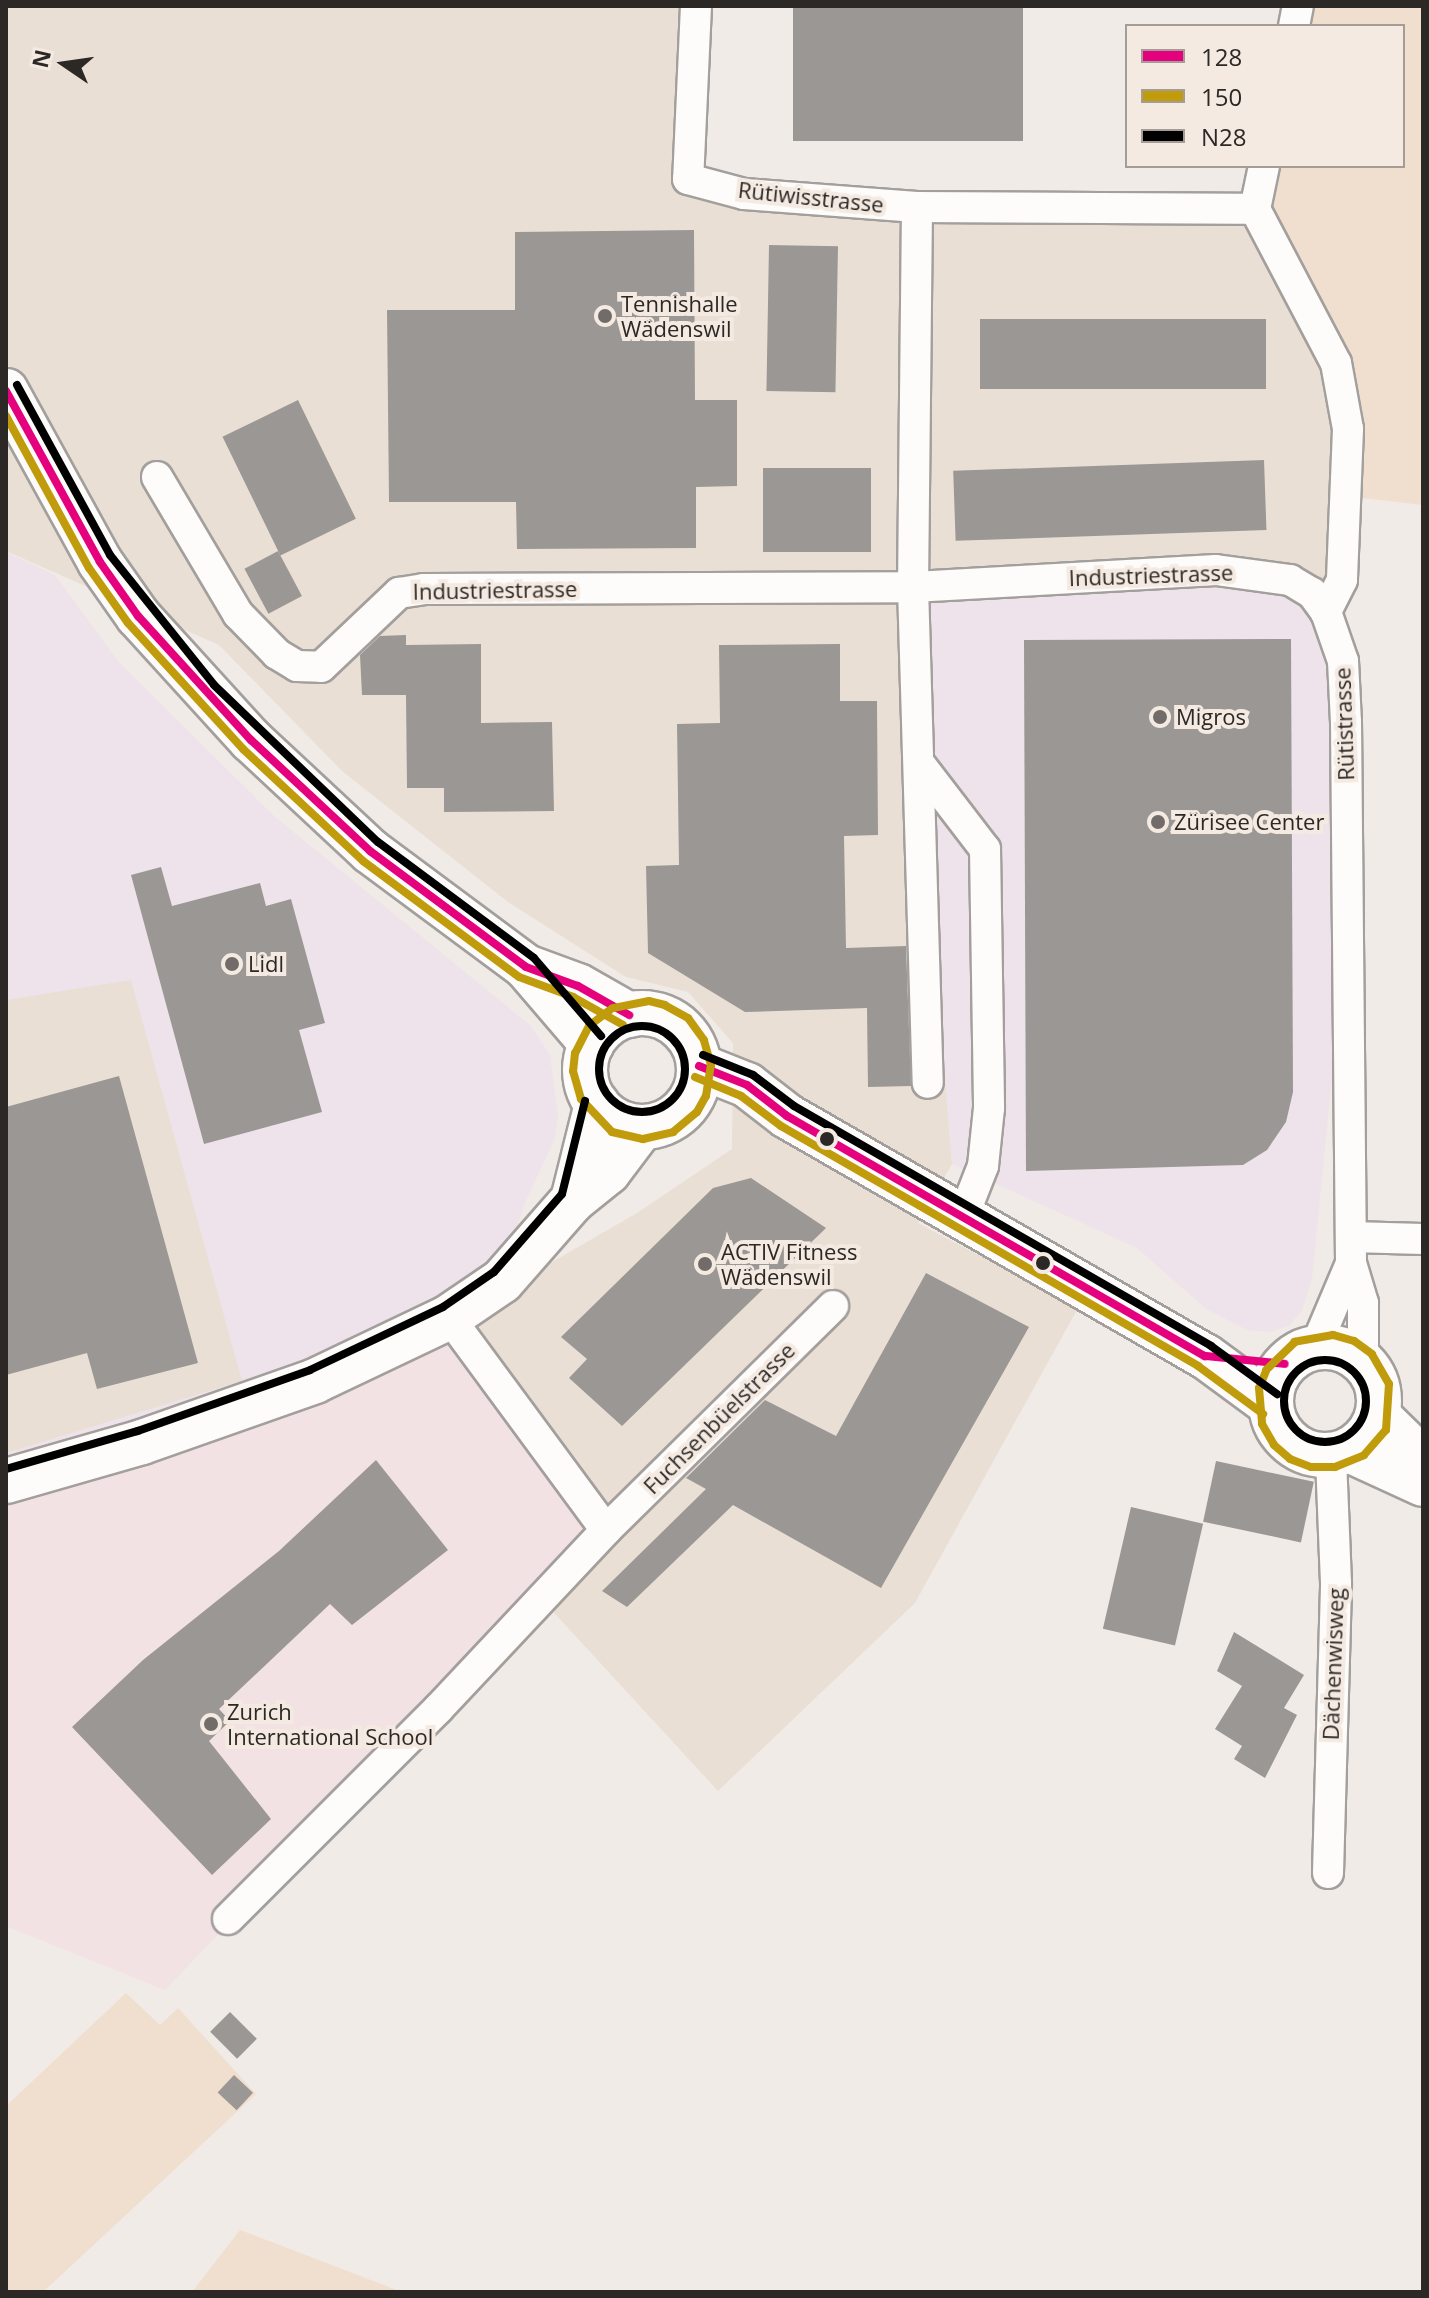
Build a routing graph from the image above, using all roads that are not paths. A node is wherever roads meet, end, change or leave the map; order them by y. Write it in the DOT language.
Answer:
graph roads {
  1 [pos="696,6"];
  2 [pos="1264,168"];
  3 [pos="917,207"];
  4 [pos="1255,209"];
  5 [pos="6,391"];
  6 [pos="157,477"];
  7 [pos="913,587"];
  8 [pos="1326,612"];
  9 [pos="919,763"];
  10 [pos="526,967"];
  11 [pos="629,1015"];
  12 [pos="592,1044"];
  13 [pos="928,1083"];
  14 [pos="694,1085"];
  15 [pos="597,1104"];
  16 [pos="642,1127"];
  17 [pos="573,1200"];
  18 [pos="963,1217"];
  19 [pos="1423,1239"];
  20 [pos="1351,1250"];
  21 [pos="833,1306"];
  22 [pos="449,1317"];
  23 [pos="1205,1356"];
  24 [pos="1300,1356"];
  25 [pos="1363,1362"];
  26 [pos="1270,1404"];
  27 [pos="1378,1416"];
  28 [pos="1340,1453"];
  29 [pos="1423,1460"];
  30 [pos="6,1481"];
  31 [pos="1423,1484"];
  32 [pos="606,1530"];
  33 [pos="1328,1873"];
  34 [pos="228,1919"];
  1 -- 3 [label="street, Rütiwisstrasse"];
  2 -- 4 [label="street"];
  3 -- 4 [label="street, Rütiwisstrasse"];
  3 -- 7 [label="street, Rütiwisstrasse"];
  4 -- 8 [label="street"];
  5 -- 10 [label="main road"];
  6 -- 7 [label="street, Industriestrasse"];
  7 -- 8 [label="street, Industriestrasse"];
  7 -- 9 [label="street"];
  8 -- 20 [label="street, Rütistrasse"];
  9 -- 13 [label="street"];
  9 -- 18 [label="street"];
  10 -- 11 [label="main road"];
  10 -- 12 [label="main road"];
  11 -- 12 [label="main road"];
  11 -- 14 [label="main road"];
  12 -- 15 [label="main road"];
  14 -- 16 [label="main road"];
  14 -- 18 [label="main road"];
  15 -- 16 [label="main road"];
  15 -- 17 [label="main road"];
  16 -- 17 [label="main road"];
  17 -- 22 [label="main road"];
  18 -- 23 [label="main road"];
  19 -- 20 [label="street"];
  20 -- 24 [label="street, Rütistrasse"];
  20 -- 25 [label="street, Rütistrasse"];
  21 -- 32 [label="street, Fuchsenbüelstrasse"];
  22 -- 30 [label="main road"];
  22 -- 32 [label="street"];
  23 -- 24 [label="main road"];
  23 -- 26 [label="main road"];
  24 -- 25 [label="main road"];
  24 -- 26 [label="main road"];
  25 -- 27 [label="main road"];
  26 -- 28 [label="main road"];
  27 -- 28 [label="main road"];
  27 -- 29 [label="main road"];
  28 -- 31 [label="main road"];
  28 -- 33 [label="street, Dächenwisweg"];
  32 -- 34 [label="street, Fuchsenbüelstrasse"];
}
